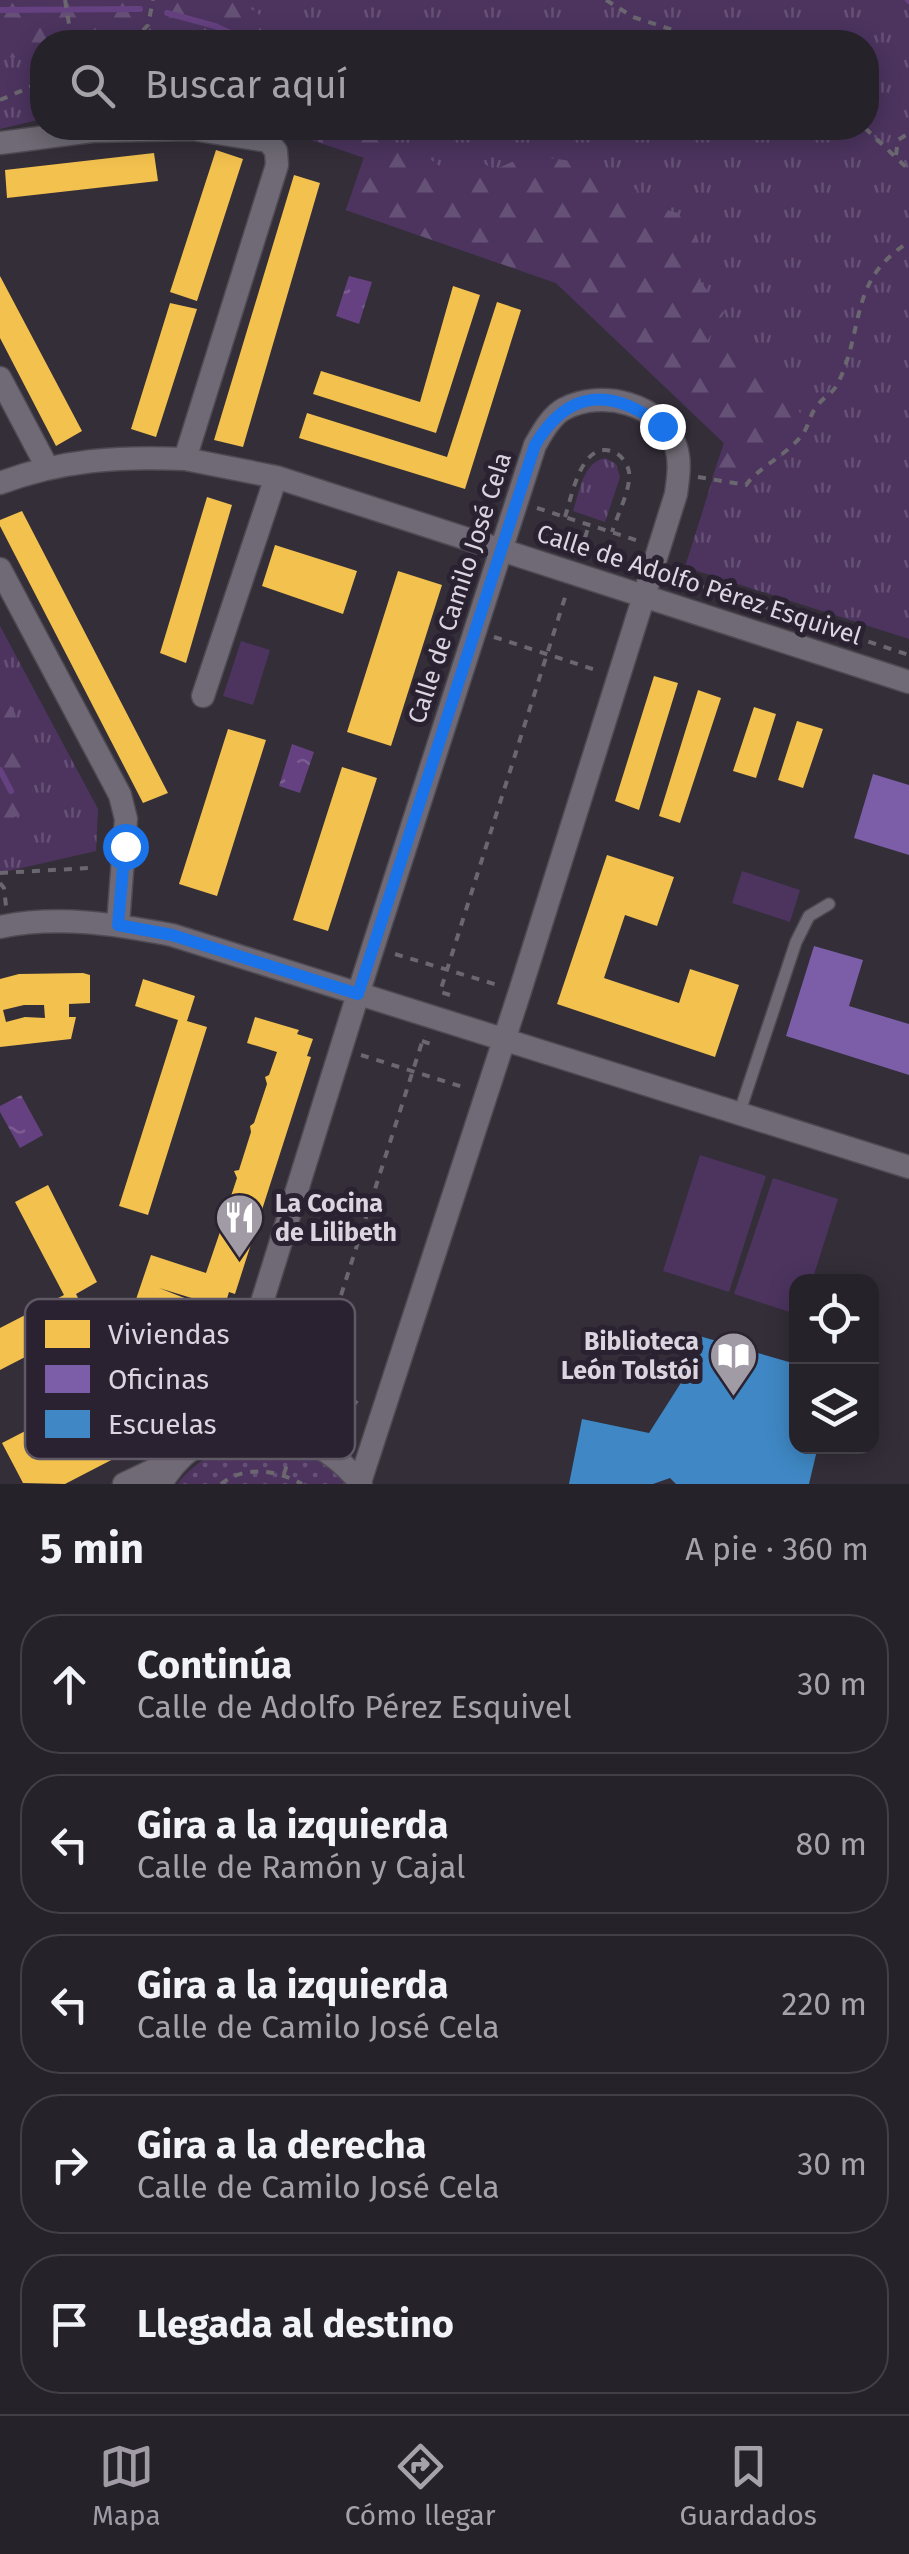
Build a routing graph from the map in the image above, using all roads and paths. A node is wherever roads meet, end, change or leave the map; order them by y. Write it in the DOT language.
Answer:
graph roads {
  1 [pos="65,0"];
  2 [pos="153,0"];
  3 [pos="606,0"];
  4 [pos="70,30"];
  5 [pos="143,30"];
  6 [pos="674,30"];
  7 [pos="30,87"];
  8 [pos="0,100"];
  9 [pos="909,132"];
  10 [pos="30,139"];
  11 [pos="262,140"];
  12 [pos="879,140"];
  13 [pos="0,143"];
  14 [pos="896,155"];
  15 [pos="909,169"];
  16 [pos="909,242"];
  17 [pos="0,378"];
  18 [pos="184,459"];
  19 [pos="47,467"];
  20 [pos="678,474"];
  21 [pos="276,478"];
  22 [pos="0,483"];
  23 [pos="518,502"];
  24 [pos="565,517"];
  25 [pos="589,525"];
  26 [pos="612,532"];
  27 [pos="501,551"];
  28 [pos="657,556"];
  29 [pos="0,569"];
  30 [pos="574,573"];
  31 [pos="645,597"];
  32 [pos="475,631"];
  33 [pos="546,654"];
  34 [pos="909,654"];
  35 [pos="619,678"];
  36 [pos="909,682"];
  37 [pos="203,696"];
  38 [pos="89,868"];
  39 [pos="0,873"];
  40 [pos="829,904"];
  41 [pos="118,925"];
  42 [pos="0,928"];
  43 [pos="395,954"];
  44 [pos="447,970"];
  45 [pos="520,991"];
  46 [pos="358,994"];
  47 [pos="450,994"];
  48 [pos="503,1040"];
  49 [pos="434,1046"];
  50 [pos="414,1072"];
  51 [pos="485,1094"];
  52 [pos="739,1114"];
  53 [pos="909,1167"];
  54 [pos="263,1299"];
  55 [pos="340,1299"];
  56 [pos="355,1401"];
  57 [pos="379,1421"];
  58 [pos="177,1459"];
  59 [pos="183,1459"];
  60 [pos="289,1459"];
  61 [pos="338,1459"];
  62 [pos="284,1474"];
  63 [pos="360,1483"];
  64 [pos="124,1484"];
  65 [pos="162,1484"];
  66 [pos="221,1484"];
  67 [pos="302,1484"];
  1 -- 4 [label="path"];
  2 -- 5 [label="path"];
  3 -- 6 [label="path"];
  7 -- 8 [label="path"];
  9 -- 14 [label="path"];
  10 -- 13 [label="street"];
  11 -- 18 [label="street"];
  12 -- 14 [label="path"];
  14 -- 15 [label="path"];
  16 -- 20 [label="path"];
  17 -- 19 [label="street"];
  18 -- 19 [label="street, Calle de Adolfo Pérez Esquivel"];
  18 -- 21 [label="street, Calle de Adolfo Pérez Esquivel"];
  19 -- 22 [label="street, Calle de Adolfo Pérez Esquivel"];
  20 -- 23 [label="street, Calle de Camilo José Cela"];
  20 -- 28 [label="street, Calle de Camilo José Cela"];
  21 -- 27 [label="street, Calle de Adolfo Pérez Esquivel"];
  21 -- 37 [label="street"];
  23 -- 24 [label="path"];
  23 -- 27 [label="street, Calle de Camilo José Cela"];
  24 -- 25 [label="path"];
  24 -- 26 [label="path"];
  25 -- 26 [label="path"];
  25 -- 30 [label="path"];
  26 -- 28 [label="path"];
  27 -- 30 [label="street, Calle de Adolfo Pérez Esquivel"];
  27 -- 32 [label="street, Calle de Camilo José Cela"];
  28 -- 31 [label="street, Calle de Camilo José Cela"];
  28 -- 34 [label="path"];
  29 -- 41 [label="street"];
  30 -- 31 [label="street, Calle de Adolfo Pérez Esquivel"];
  30 -- 33 [label="path"];
  31 -- 35 [label="street, Calle de Camilo José Cela"];
  31 -- 36 [label="street, Calle de Adolfo Pérez Esquivel"];
  32 -- 33 [label="path"];
  32 -- 46 [label="street, Calle de Camilo José Cela"];
  33 -- 35 [label="path"];
  33 -- 44 [label="path"];
  35 -- 45 [label="street, Calle de Camilo José Cela"];
  38 -- 39 [label="path"];
  40 -- 52 [label="lane"];
  41 -- 42 [label="street"];
  41 -- 46 [label="street"];
  43 -- 44 [label="path"];
  44 -- 45 [label="path"];
  44 -- 47 [label="path"];
  45 -- 48 [label="street, Calle de Camilo José Cela"];
  46 -- 48 [label="street"];
  46 -- 54 [label="street, Calle de Camilo José Cela"];
  48 -- 51 [label="street, Calle de Camilo José Cela"];
  48 -- 52 [label="street"];
  49 -- 50 [label="path"];
  50 -- 51 [label="path"];
  50 -- 55 [label="path"];
  51 -- 57 [label="street, Calle de Camilo José Cela"];
  52 -- 53 [label="street"];
  56 -- 57 [label="path"];
  57 -- 63 [label="street, Calle de Camilo José Cela"];
  58 -- 64 [label="street"];
  59 -- 65 [label="street"];
  60 -- 62 [label="path"];
  61 -- 63 [label="street"];
  62 -- 66 [label="path"];
  62 -- 67 [label="path"];
}
